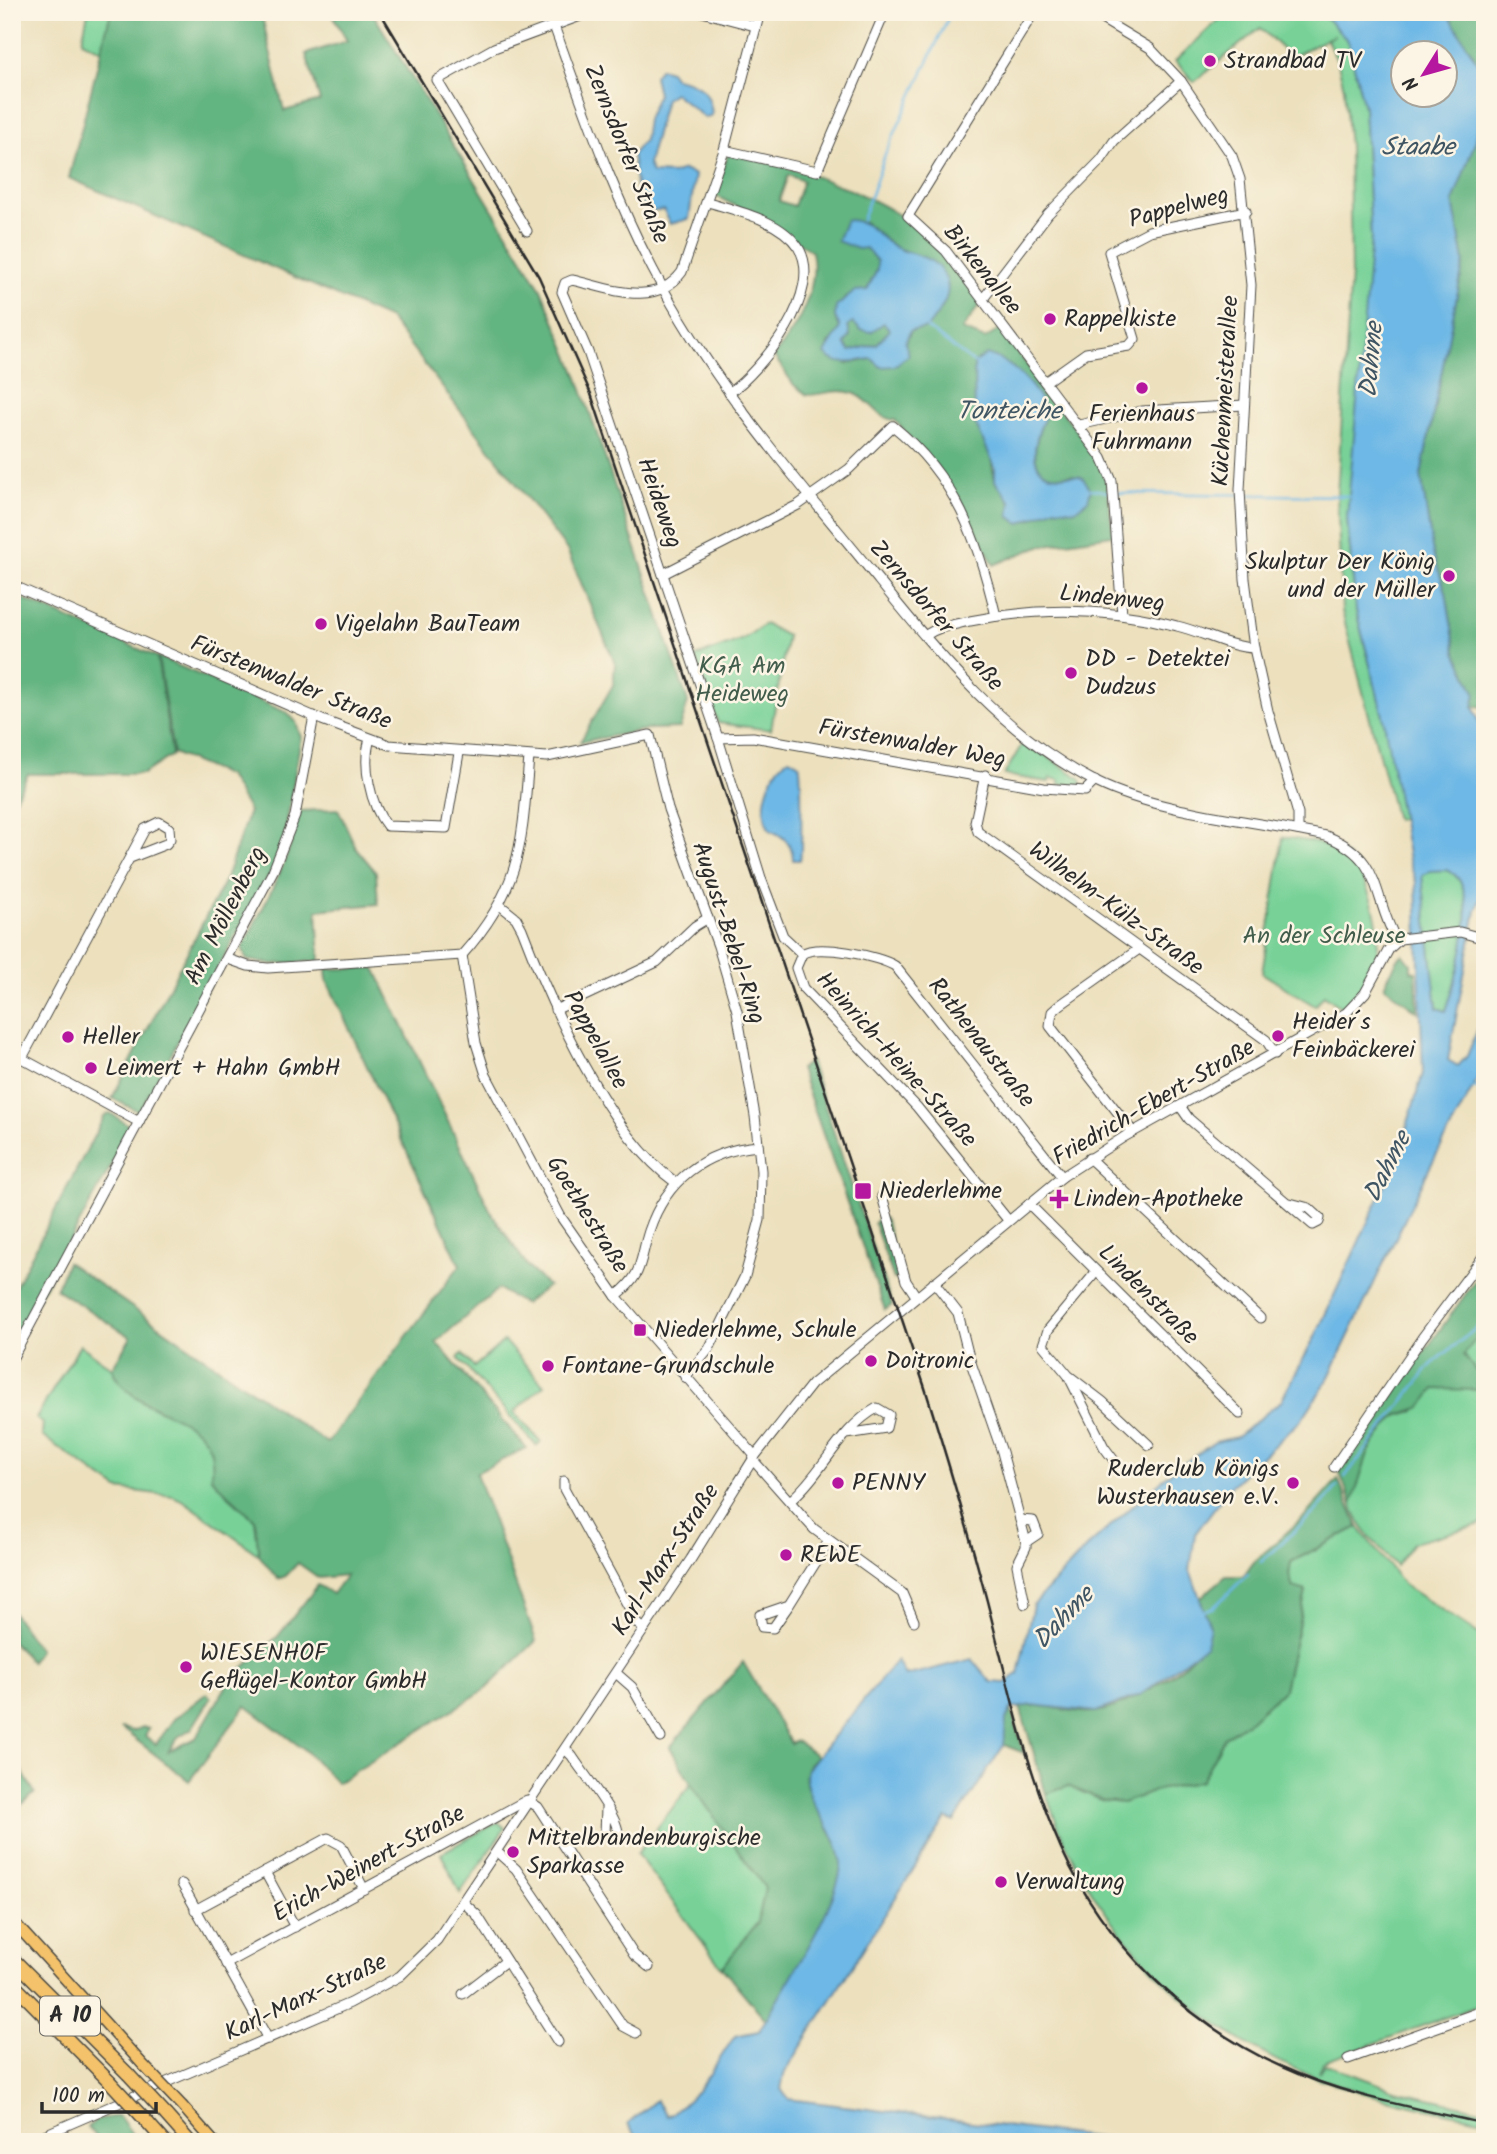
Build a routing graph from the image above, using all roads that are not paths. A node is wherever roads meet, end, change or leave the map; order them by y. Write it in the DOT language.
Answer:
graph roads {
  1 [pos="549,12"];
  2 [pos="591,12"];
  3 [pos="702,12"];
  4 [pos="760,12"];
  5 [pos="885,12"];
  6 [pos="1034,12"];
  7 [pos="1090,12"];
  8 [pos="554,24"];
  9 [pos="755,26"];
  10 [pos="1181,81"];
  11 [pos="724,150"];
  12 [pos="708,202"];
  13 [pos="1246,211"];
  14 [pos="527,231"];
  15 [pos="663,289"];
  16 [pos="983,299"];
  17 [pos="1045,382"];
  18 [pos="729,393"];
  19 [pos="1244,405"];
  20 [pos="1079,425"];
  21 [pos="809,498"];
  22 [pos="663,574"];
  23 [pos="12,585"];
  24 [pos="1122,615"];
  25 [pos="996,616"];
  26 [pos="925,636"];
  27 [pos="1254,648"];
  28 [pos="314,716"];
  29 [pos="650,735"];
  30 [pos="718,738"];
  31 [pos="370,739"];
  32 [pos="459,753"];
  33 [pos="529,757"];
  34 [pos="985,775"];
  35 [pos="1095,781"];
  36 [pos="1298,830"];
  37 [pos="130,858"];
  38 [pos="500,906"];
  39 [pos="708,918"];
  40 [pos="1485,939"];
  41 [pos="1397,941"];
  42 [pos="1139,949"];
  43 [pos="802,954"];
  44 [pos="462,955"];
  45 [pos="856,955"];
  46 [pos="228,958"];
  47 [pos="555,1010"];
  48 [pos="12,1053"];
  49 [pos="1275,1054"];
  50 [pos="22,1058"];
  51 [pos="1180,1106"];
  52 [pos="139,1122"];
  53 [pos="1133,1132"];
  54 [pos="758,1146"];
  55 [pos="1089,1158"];
  56 [pos="1062,1177"];
  57 [pos="675,1182"];
  58 [pos="882,1196"];
  59 [pos="1290,1203"];
  60 [pos="1028,1204"];
  61 [pos="1008,1220"];
  62 [pos="1485,1254"];
  63 [pos="1096,1272"];
  64 [pos="934,1282"];
  65 [pos="616,1296"];
  66 [pos="916,1296"];
  67 [pos="1260,1318"];
  68 [pos="12,1359"];
  69 [pos="1068,1375"];
  70 [pos="685,1377"];
  71 [pos="1240,1414"];
  72 [pos="847,1434"];
  73 [pos="1149,1446"];
  74 [pos="754,1458"];
  75 [pos="1334,1467"];
  76 [pos="1122,1471"];
  77 [pos="564,1481"];
  78 [pos="791,1500"];
  79 [pos="1020,1520"];
  80 [pos="829,1541"];
  81 [pos="1026,1542"];
  82 [pos="1025,1604"];
  83 [pos="789,1605"];
  84 [pos="914,1621"];
  85 [pos="644,1629"];
  86 [pos="616,1673"];
  87 [pos="661,1738"];
  88 [pos="565,1749"];
  89 [pos="531,1801"];
  90 [pos="606,1808"];
  91 [pos="497,1852"];
  92 [pos="265,1872"];
  93 [pos="182,1884"];
  94 [pos="364,1889"];
  95 [pos="463,1902"];
  96 [pos="195,1910"];
  97 [pos="12,1920"];
  98 [pos="295,1927"];
  99 [pos="12,1958"];
  100 [pos="506,1961"];
  101 [pos="226,1964"];
  102 [pos="649,1967"];
  103 [pos="12,1983"];
  104 [pos="463,1994"];
  105 [pos="1485,2010"];
  106 [pos="636,2033"];
  107 [pos="268,2039"];
  108 [pos="558,2042"];
  109 [pos="1348,2059"];
  110 [pos="27,2142"];
  111 [pos="165,2142"];
  112 [pos="190,2142"];
  113 [pos="214,2142"];
  1 -- 8 [label="street, Zernsdorfer Straße"];
  2 -- 8 [label="street"];
  3 -- 9 [label="street"];
  4 -- 9 [label="street"];
  5 -- 11 [label="street"];
  6 -- 16 [label="street, Birkenallee"];
  7 -- 10 [label="street, Küchenmeisterallee"];
  8 -- 14 [label="street"];
  8 -- 15 [label="street, Zernsdorfer Straße"];
  9 -- 11 [label="street"];
  10 -- 13 [label="street, Küchenmeisterallee"];
  10 -- 16 [label="street"];
  11 -- 12 [label="street"];
  12 -- 15 [label="street"];
  12 -- 18 [label="street"];
  13 -- 17 [label="street, Pappelweg"];
  13 -- 19 [label="street, Küchenmeisterallee"];
  15 -- 18 [label="street, Zernsdorfer Straße"];
  15 -- 22 [label="street, Heideweg"];
  16 -- 17 [label="street, Birkenallee"];
  17 -- 20 [label="street, Birkenallee"];
  18 -- 21 [label="street, Zernsdorfer Straße"];
  19 -- 20 [label="street"];
  19 -- 27 [label="street, Küchenmeisterallee"];
  20 -- 24 [label="street, Birkenallee"];
  21 -- 22 [label="street"];
  21 -- 25 [label="street"];
  21 -- 26 [label="street, Zernsdorfer Straße"];
  22 -- 30 [label="street, Heideweg"];
  23 -- 28 [label="street, Fürstenwalder Straße"];
  24 -- 25 [label="street, Lindenweg"];
  24 -- 27 [label="street, Lindenweg"];
  25 -- 26 [label="street, Lindenweg"];
  26 -- 35 [label="street, Zernsdorfer Straße"];
  27 -- 36 [label="street, Küchenmeisterallee"];
  28 -- 31 [label="street, Fürstenwalder Straße"];
  28 -- 46 [label="street, Am Möllenberg"];
  29 -- 33 [label="street, Fürstenwalder Straße"];
  29 -- 39 [label="street, August-Bebel-Ring"];
  30 -- 34 [label="street, Fürstenwalder Weg"];
  30 -- 43 [label="street, Heinrich-Heine-Straße"];
  31 -- 32 [label="street, Fürstenwalder Straße"];
  31 -- 32 [label="street"];
  32 -- 33 [label="street, Fürstenwalder Straße"];
  33 -- 38 [label="street"];
  34 -- 35 [label="street, Fürstenwalder Weg"];
  34 -- 42 [label="street, Wilhelm-Külz-Straße"];
  35 -- 36 [label="street, Zernsdorfer Straße"];
  36 -- 41 [label="street, Zernsdorfer Straße"];
  37 -- 37 [label="street"];
  37 -- 50 [label="street"];
  38 -- 44 [label="street"];
  38 -- 47 [label="street, Pappelallee"];
  39 -- 47 [label="street"];
  39 -- 54 [label="street, August-Bebel-Ring"];
  40 -- 41 [label="street"];
  41 -- 49 [label="street, Friedrich-Ebert-Straße"];
  42 -- 49 [label="street, Wilhelm-Külz-Straße"];
  42 -- 53 [label="street"];
  43 -- 45 [label="street, Heinrich-Heine-Straße"];
  43 -- 61 [label="street, Heinrich-Heine-Straße"];
  44 -- 46 [label="street"];
  44 -- 65 [label="street, Goethestraße"];
  45 -- 56 [label="street, Rathenaustraße"];
  46 -- 52 [label="street, Am Möllenberg"];
  47 -- 57 [label="street, Pappelallee"];
  48 -- 50 [label="street"];
  49 -- 51 [label="street, Friedrich-Ebert-Straße"];
  50 -- 52 [label="street"];
  51 -- 53 [label="street, Friedrich-Ebert-Straße"];
  51 -- 59 [label="street"];
  52 -- 68 [label="street, Am Möllenberg"];
  53 -- 55 [label="street, Friedrich-Ebert-Straße"];
  54 -- 57 [label="street"];
  54 -- 70 [label="street, August-Bebel-Ring"];
  55 -- 56 [label="street, Friedrich-Ebert-Straße"];
  55 -- 67 [label="street"];
  56 -- 60 [label="street, Friedrich-Ebert-Straße"];
  57 -- 65 [label="street"];
  58 -- 66 [label="street"];
  60 -- 61 [label="street, Friedrich-Ebert-Straße"];
  60 -- 63 [label="street, Lindenstraße"];
  61 -- 64 [label="street, Friedrich-Ebert-Straße"];
  62 -- 75 [label="street"];
  63 -- 69 [label="street"];
  63 -- 71 [label="street, Lindenstraße"];
  64 -- 66 [label="street, Friedrich-Ebert-Straße"];
  64 -- 79 [label="street"];
  65 -- 70 [label="street, Goethestraße"];
  66 -- 74 [label="street, Karl-Marx-Straße"];
  69 -- 73 [label="street"];
  69 -- 76 [label="street"];
  70 -- 74 [label="street, Goethestraße"];
  72 -- 78 [label="street"];
  74 -- 78 [label="street"];
  74 -- 85 [label="street, Karl-Marx-Straße"];
  77 -- 85 [label="street"];
  78 -- 80 [label="street"];
  79 -- 81 [label="street"];
  79 -- 81 [label="street"];
  80 -- 83 [label="street"];
  80 -- 84 [label="street"];
  81 -- 82 [label="street"];
  85 -- 86 [label="street, Karl-Marx-Straße"];
  86 -- 87 [label="street"];
  86 -- 88 [label="street, Karl-Marx-Straße"];
  88 -- 89 [label="street, Karl-Marx-Straße"];
  88 -- 90 [label="street"];
  89 -- 91 [label="street, Karl-Marx-Straße"];
  89 -- 94 [label="street, Erich-Weinert-Straße"];
  89 -- 102 [label="street"];
  91 -- 95 [label="street, Karl-Marx-Straße"];
  91 -- 106 [label="street"];
  92 -- 94 [label="street"];
  92 -- 96 [label="street"];
  92 -- 98 [label="street"];
  93 -- 96 [label="street"];
  94 -- 98 [label="street, Erich-Weinert-Straße"];
  95 -- 100 [label="street"];
  95 -- 107 [label="street, Karl-Marx-Straße"];
  96 -- 101 [label="street"];
  97 -- 113 [label="main road, bridge"];
  98 -- 101 [label="street, Erich-Weinert-Straße"];
  99 -- 112 [label="highway, A 10, bridge"];
  100 -- 104 [label="street"];
  100 -- 108 [label="street"];
  101 -- 107 [label="street"];
  103 -- 111 [label="highway, A 10, bridge"];
  105 -- 109 [label="street"];
  107 -- 110 [label="street, Karl-Marx-Straße"];
}
